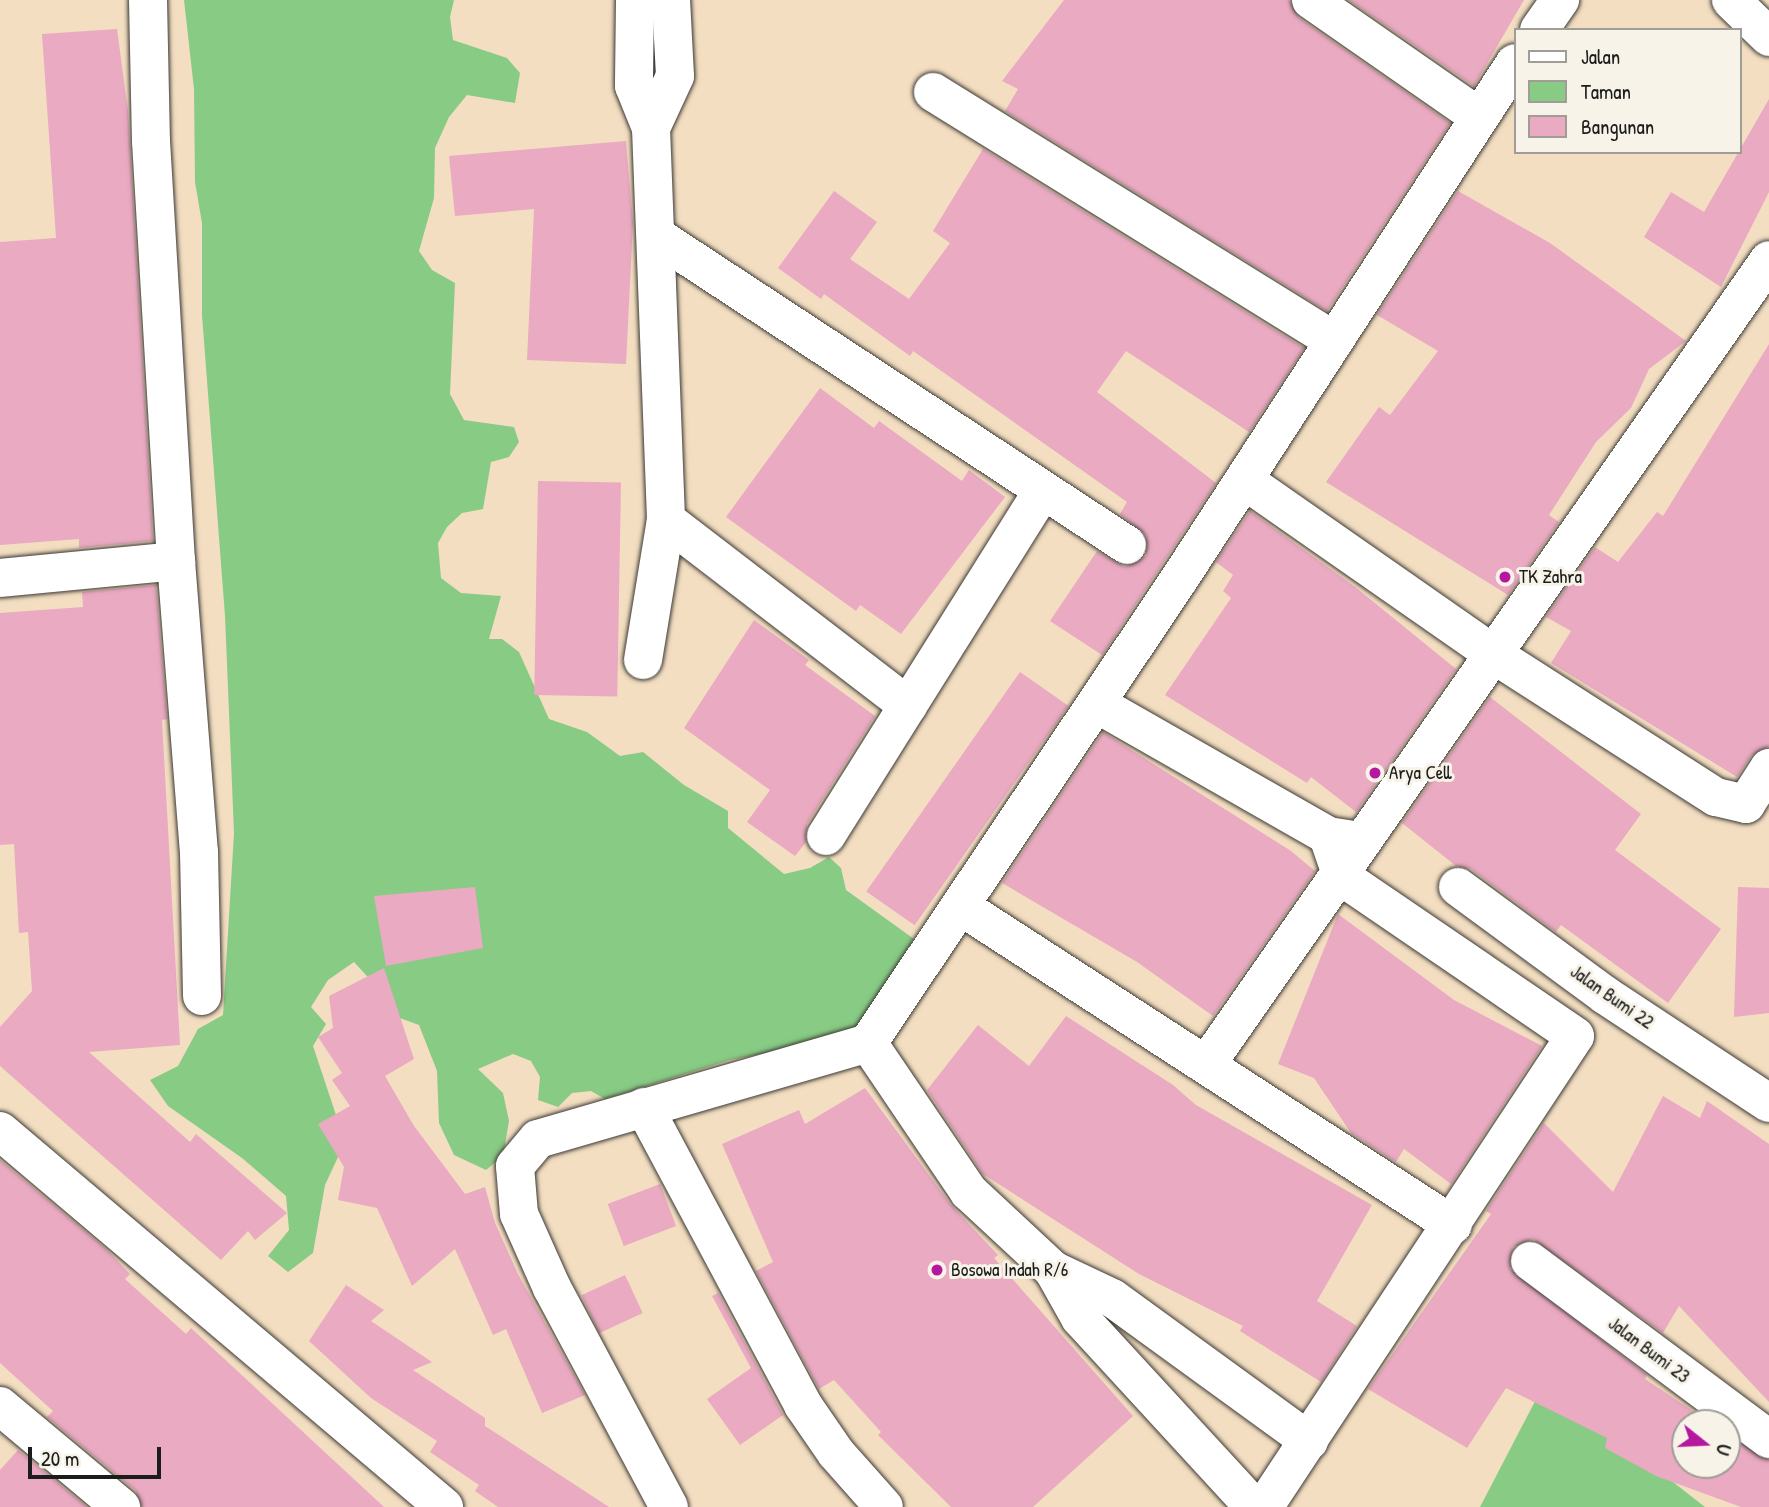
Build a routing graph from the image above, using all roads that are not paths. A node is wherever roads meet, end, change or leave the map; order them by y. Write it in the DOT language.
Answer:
graph roads {
  1 [pos="148,0"];
  2 [pos="635,0"];
  3 [pos="671,0"];
  4 [pos="1311,0"];
  5 [pos="1560,0"];
  6 [pos="1731,0"];
  7 [pos="1540,28"];
  8 [pos="1769,37"];
  9 [pos="1514,64"];
  10 [pos="933,92"];
  11 [pos="1478,116"];
  12 [pos="651,128"];
  13 [pos="658,237"];
  14 [pos="1769,260"];
  15 [pos="1334,341"];
  16 [pos="1244,480"];
  17 [pos="1042,492"];
  18 [pos="666,520"];
  19 [pos="1127,545"];
  20 [pos="176,561"];
  21 [pos="0,578"];
  22 [pos="1496,656"];
  23 [pos="643,660"];
  24 [pos="1097,704"];
  25 [pos="908,706"];
  26 [pos="1769,768"];
  27 [pos="826,836"];
  28 [pos="1328,836"];
  29 [pos="1367,841"];
  30 [pos="1342,877"];
  31 [pos="1458,887"];
  32 [pos="960,906"];
  33 [pos="202,996"];
  34 [pos="868,1043"];
  35 [pos="1206,1065"];
  36 [pos="1769,1102"];
  37 [pos="644,1107"];
  38 [pos="0,1131"];
  39 [pos="1453,1225"];
  40 [pos="1530,1261"];
  41 [pos="1053,1270"];
  42 [pos="0,1406"];
  43 [pos="1769,1439"];
  44 [pos="1309,1441"];
  45 [pos="121,1507"];
  46 [pos="444,1507"];
  47 [pos="669,1507"];
  48 [pos="884,1507"];
  49 [pos="1254,1507"];
  50 [pos="1264,1507"];
  1 -- 20 [label="street"];
  2 -- 12 [label="street"];
  3 -- 12 [label="street"];
  4 -- 11 [label="street"];
  5 -- 7 [label="street"];
  6 -- 8 [label="street"];
  9 -- 11 [label="street"];
  10 -- 15 [label="street"];
  11 -- 15 [label="street"];
  12 -- 13 [label="street"];
  13 -- 17 [label="street"];
  13 -- 18 [label="street"];
  14 -- 22 [label="street"];
  15 -- 16 [label="street"];
  16 -- 22 [label="street"];
  16 -- 24 [label="street"];
  17 -- 19 [label="street"];
  17 -- 25 [label="street"];
  18 -- 23 [label="street"];
  18 -- 25 [label="street"];
  20 -- 21 [label="street"];
  20 -- 33 [label="street"];
  22 -- 26 [label="street"];
  22 -- 29 [label="street"];
  24 -- 28 [label="street"];
  24 -- 32 [label="street"];
  25 -- 27 [label="street"];
  28 -- 29 [label="street"];
  28 -- 30 [label="street"];
  29 -- 30 [label="street"];
  30 -- 35 [label="street"];
  30 -- 39 [label="street"];
  31 -- 36 [label="street, Jalan Bumi 22"];
  32 -- 34 [label="street"];
  32 -- 35 [label="street"];
  34 -- 37 [label="street"];
  34 -- 41 [label="street"];
  35 -- 39 [label="street"];
  37 -- 47 [label="street"];
  37 -- 48 [label="street"];
  38 -- 46 [label="street"];
  39 -- 44 [label="street"];
  40 -- 43 [label="street, Jalan Bumi 23"];
  41 -- 44 [label="street"];
  41 -- 49 [label="street"];
  42 -- 45 [label="street"];
  44 -- 50 [label="street"];
}
